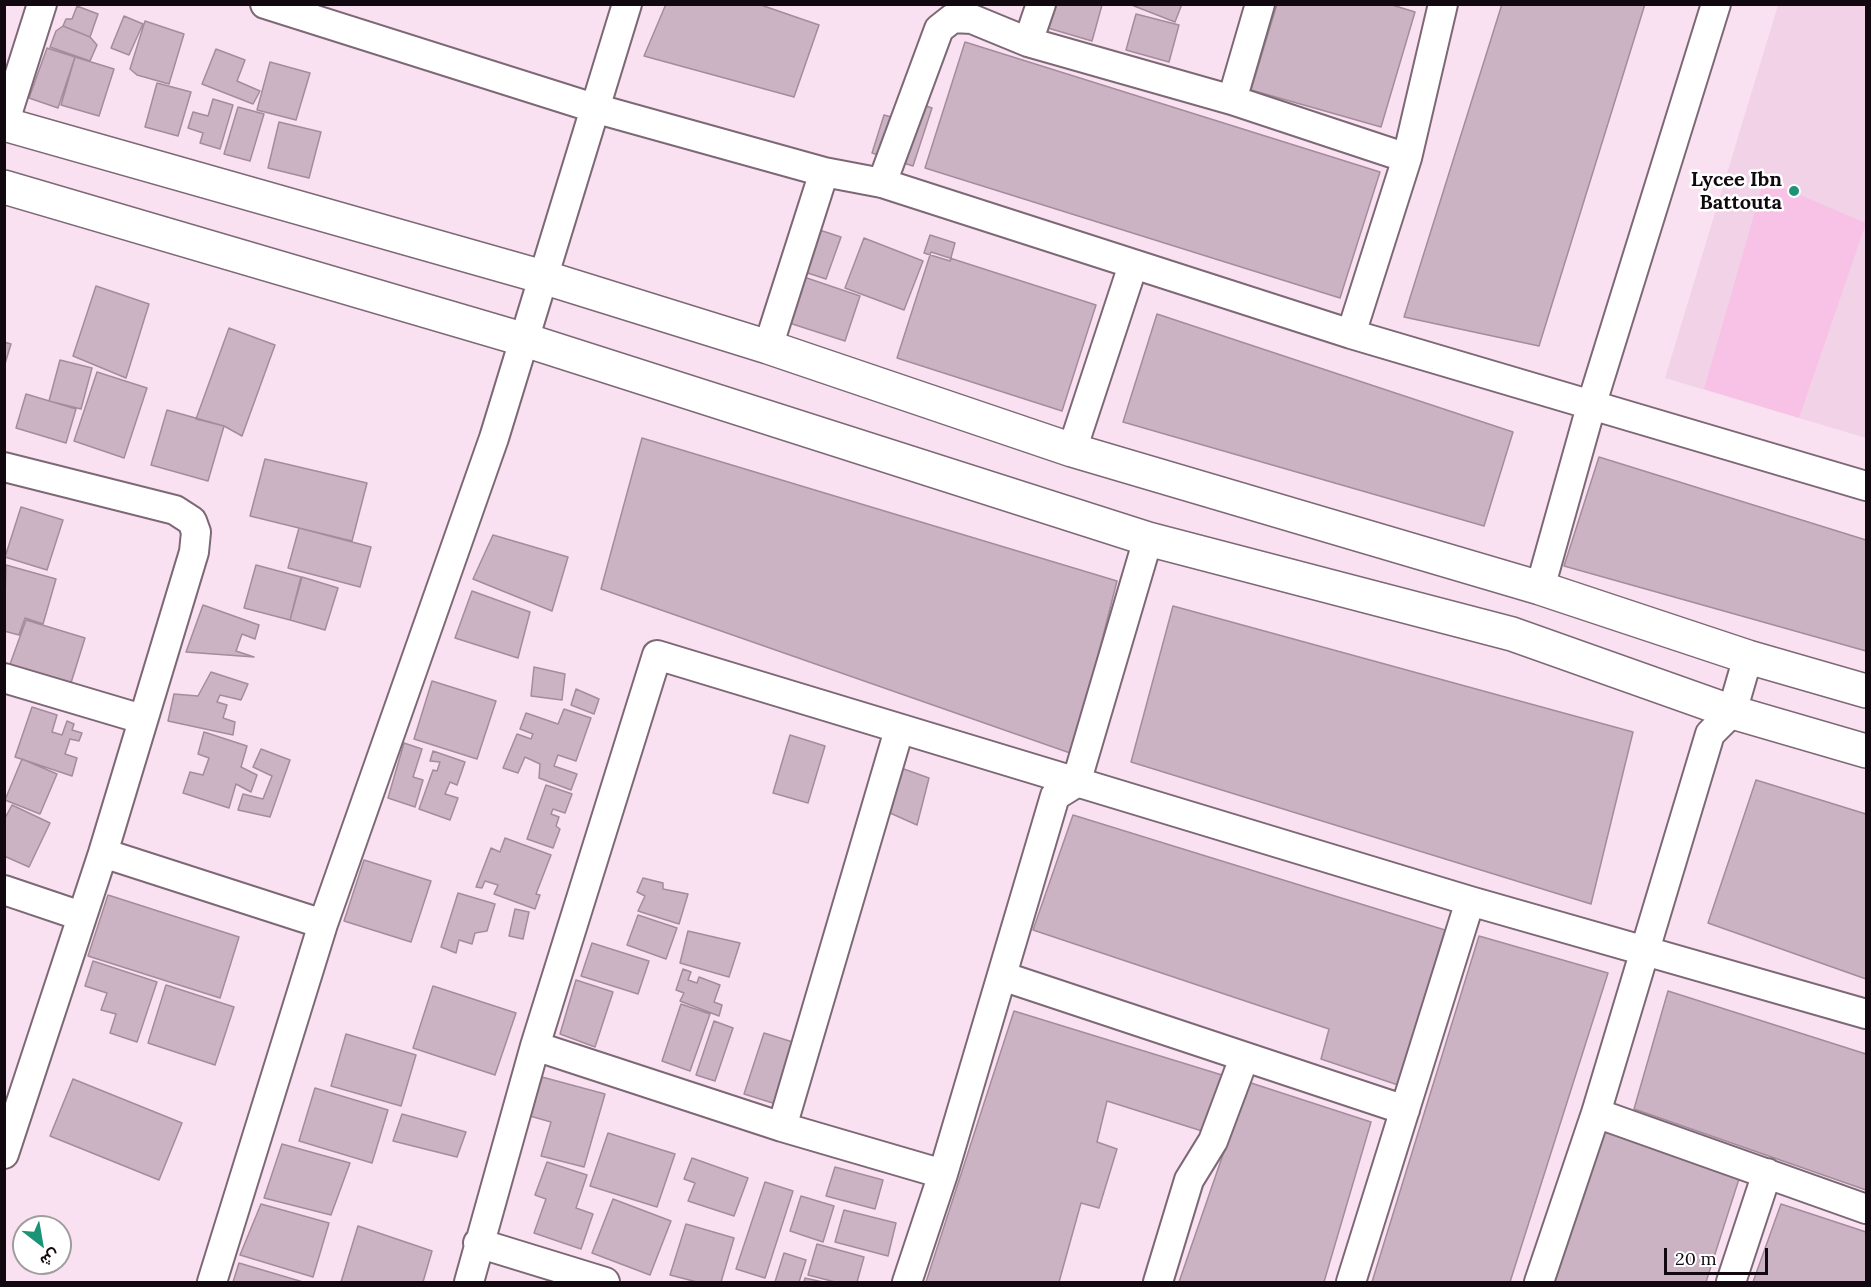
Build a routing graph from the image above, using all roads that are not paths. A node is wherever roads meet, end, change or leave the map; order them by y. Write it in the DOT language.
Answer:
graph roads {
  1 [pos="42,4"];
  2 [pos="265,4"];
  3 [pos="627,4"];
  4 [pos="1041,4"];
  5 [pos="1260,4"];
  6 [pos="1443,4"];
  7 [pos="1716,4"];
  8 [pos="1028,42"];
  9 [pos="1232,100"];
  10 [pos="594,108"];
  11 [pos="4,124"];
  12 [pos="1407,158"];
  13 [pos="824,172"];
  14 [pos="882,183"];
  15 [pos="4,187"];
  16 [pos="1133,265"];
  17 [pos="543,277"];
  18 [pos="1351,334"];
  19 [pos="522,339"];
  20 [pos="768,347"];
  21 [pos="1593,404"];
  22 [pos="1072,450"];
  23 [pos="4,466"];
  24 [pos="1866,486"];
  25 [pos="1148,539"];
  26 [pos="1540,588"];
  27 [pos="1748,657"];
  28 [pos="4,678"];
  29 [pos="1866,691"];
  30 [pos="1732,712"];
  31 [pos="142,719"];
  32 [pos="898,730"];
  33 [pos="1866,751"];
  34 [pos="1076,783"];
  35 [pos="103,853"];
  36 [pos="4,890"];
  37 [pos="1470,901"];
  38 [pos="81,916"];
  39 [pos="323,924"];
  40 [pos="1645,948"];
  41 [pos="1002,975"];
  42 [pos="1866,1014"];
  43 [pos="535,1046"];
  44 [pos="1244,1058"];
  45 [pos="15,1081"];
  46 [pos="1405,1110"];
  47 [pos="1596,1113"];
  48 [pos="782,1127"];
  49 [pos="4,1154"];
  50 [pos="1767,1173"];
  51 [pos="943,1174"];
  52 [pos="1866,1209"];
  53 [pos="478,1243"];
  54 [pos="212,1282"];
  55 [pos="469,1282"];
  56 [pos="605,1282"];
  57 [pos="907,1282"];
  58 [pos="1158,1282"];
  59 [pos="1351,1282"];
  60 [pos="1539,1282"];
  61 [pos="1731,1282"];
  1 -- 11 [label="street"];
  2 -- 10 [label="street"];
  3 -- 10 [label="street"];
  4 -- 8 [label="street"];
  5 -- 9 [label="street"];
  6 -- 12 [label="street"];
  7 -- 21 [label="street"];
  8 -- 9 [label="street"];
  8 -- 14 [label="street"];
  9 -- 12 [label="street"];
  10 -- 13 [label="street"];
  10 -- 17 [label="street"];
  11 -- 17 [label="street"];
  12 -- 18 [label="street"];
  13 -- 14 [label="street"];
  13 -- 20 [label="street"];
  14 -- 16 [label="street"];
  15 -- 19 [label="street"];
  16 -- 18 [label="street"];
  16 -- 22 [label="street"];
  17 -- 19 [label="street"];
  17 -- 20 [label="street"];
  18 -- 21 [label="street"];
  19 -- 25 [label="street"];
  19 -- 39 [label="street"];
  20 -- 22 [label="street"];
  21 -- 24 [label="street"];
  21 -- 26 [label="street"];
  22 -- 26 [label="street"];
  23 -- 31 [label="street"];
  25 -- 30 [label="street"];
  25 -- 34 [label="street"];
  26 -- 27 [label="street"];
  27 -- 29 [label="street"];
  27 -- 30 [label="street"];
  28 -- 31 [label="street"];
  30 -- 33 [label="street"];
  30 -- 40 [label="street"];
  31 -- 35 [label="street"];
  32 -- 34 [label="street"];
  32 -- 43 [label="street"];
  32 -- 48 [label="street"];
  34 -- 37 [label="street"];
  34 -- 41 [label="street"];
  35 -- 38 [label="street"];
  35 -- 39 [label="street"];
  36 -- 38 [label="street"];
  37 -- 40 [label="street"];
  37 -- 46 [label="street"];
  38 -- 45 [label="street"];
  39 -- 54 [label="street"];
  40 -- 42 [label="street"];
  40 -- 47 [label="street"];
  41 -- 44 [label="street"];
  41 -- 51 [label="street"];
  43 -- 48 [label="street"];
  43 -- 53 [label="street"];
  44 -- 46 [label="street"];
  44 -- 58 [label="street"];
  45 -- 49 [label="street"];
  46 -- 59 [label="street"];
  47 -- 50 [label="street"];
  47 -- 60 [label="street"];
  48 -- 51 [label="street"];
  50 -- 52 [label="street"];
  50 -- 61 [label="street"];
  51 -- 57 [label="street"];
  53 -- 55 [label="street"];
  53 -- 56 [label="street"];
}
